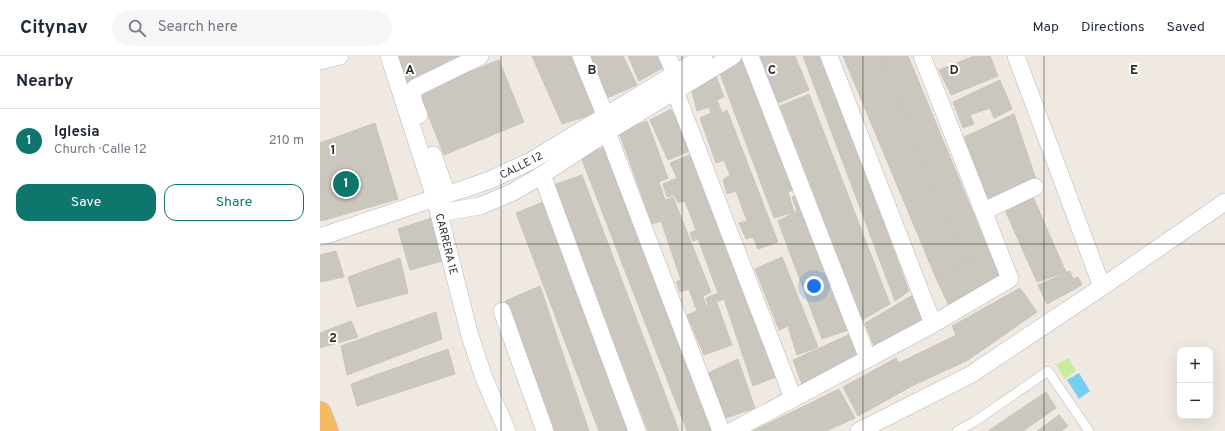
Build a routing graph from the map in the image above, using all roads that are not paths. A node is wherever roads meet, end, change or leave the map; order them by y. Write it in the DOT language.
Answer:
graph roads {
  1 [pos="389,56"];
  2 [pos="480,56"];
  3 [pos="581,56"];
  4 [pos="667,56"];
  5 [pos="704,56"];
  6 [pos="733,56"];
  7 [pos="750,56"];
  8 [pos="829,56"];
  9 [pos="922,56"];
  10 [pos="1016,56"];
  11 [pos="674,73"];
  12 [pos="675,91"];
  13 [pos="606,124"];
  14 [pos="542,175"];
  15 [pos="1035,187"];
  16 [pos="441,202"];
  17 [pos="1225,202"];
  18 [pos="984,211"];
  19 [pos="320,237"];
  20 [pos="1102,287"];
  21 [pos="502,311"];
  22 [pos="933,324"];
  23 [pos="868,359"];
  24 [pos="793,398"];
  25 [pos="320,413"];
  26 [pos="327,431"];
  27 [pos="507,431"];
  28 [pos="545,431"];
  29 [pos="637,431"];
  30 [pos="721,431"];
  31 [pos="732,431"];
  32 [pos="859,431"];
  33 [pos="957,431"];
  34 [pos="1089,431"];
  1 -- 16 [label="street, CARRERA 1E"];
  2 -- 16 [label="street"];
  3 -- 13 [label="street"];
  4 -- 11 [label="street"];
  5 -- 11 [label="street, CALLE 12"];
  6 -- 12 [label="street"];
  7 -- 23 [label="street"];
  8 -- 22 [label="street"];
  9 -- 18 [label="street"];
  10 -- 20 [label="street"];
  11 -- 13 [label="street, CALLE 12"];
  12 -- 13 [label="street"];
  12 -- 24 [label="street"];
  13 -- 14 [label="street"];
  13 -- 16 [label="street, CALLE 12"];
  13 -- 30 [label="street"];
  14 -- 16 [label="street"];
  14 -- 29 [label="street"];
  15 -- 18 [label="street"];
  16 -- 19 [label="street, CALLE 12"];
  16 -- 27 [label="street, CARRERA 1E"];
  17 -- 20 [label="street"];
  18 -- 22 [label="street"];
  20 -- 32 [label="street"];
  21 -- 28 [label="street"];
  22 -- 23 [label="street"];
  23 -- 24 [label="street"];
  24 -- 31 [label="street"];
  25 -- 26 [label="highway"];
  33 -- 34 [label="lane"];
}
